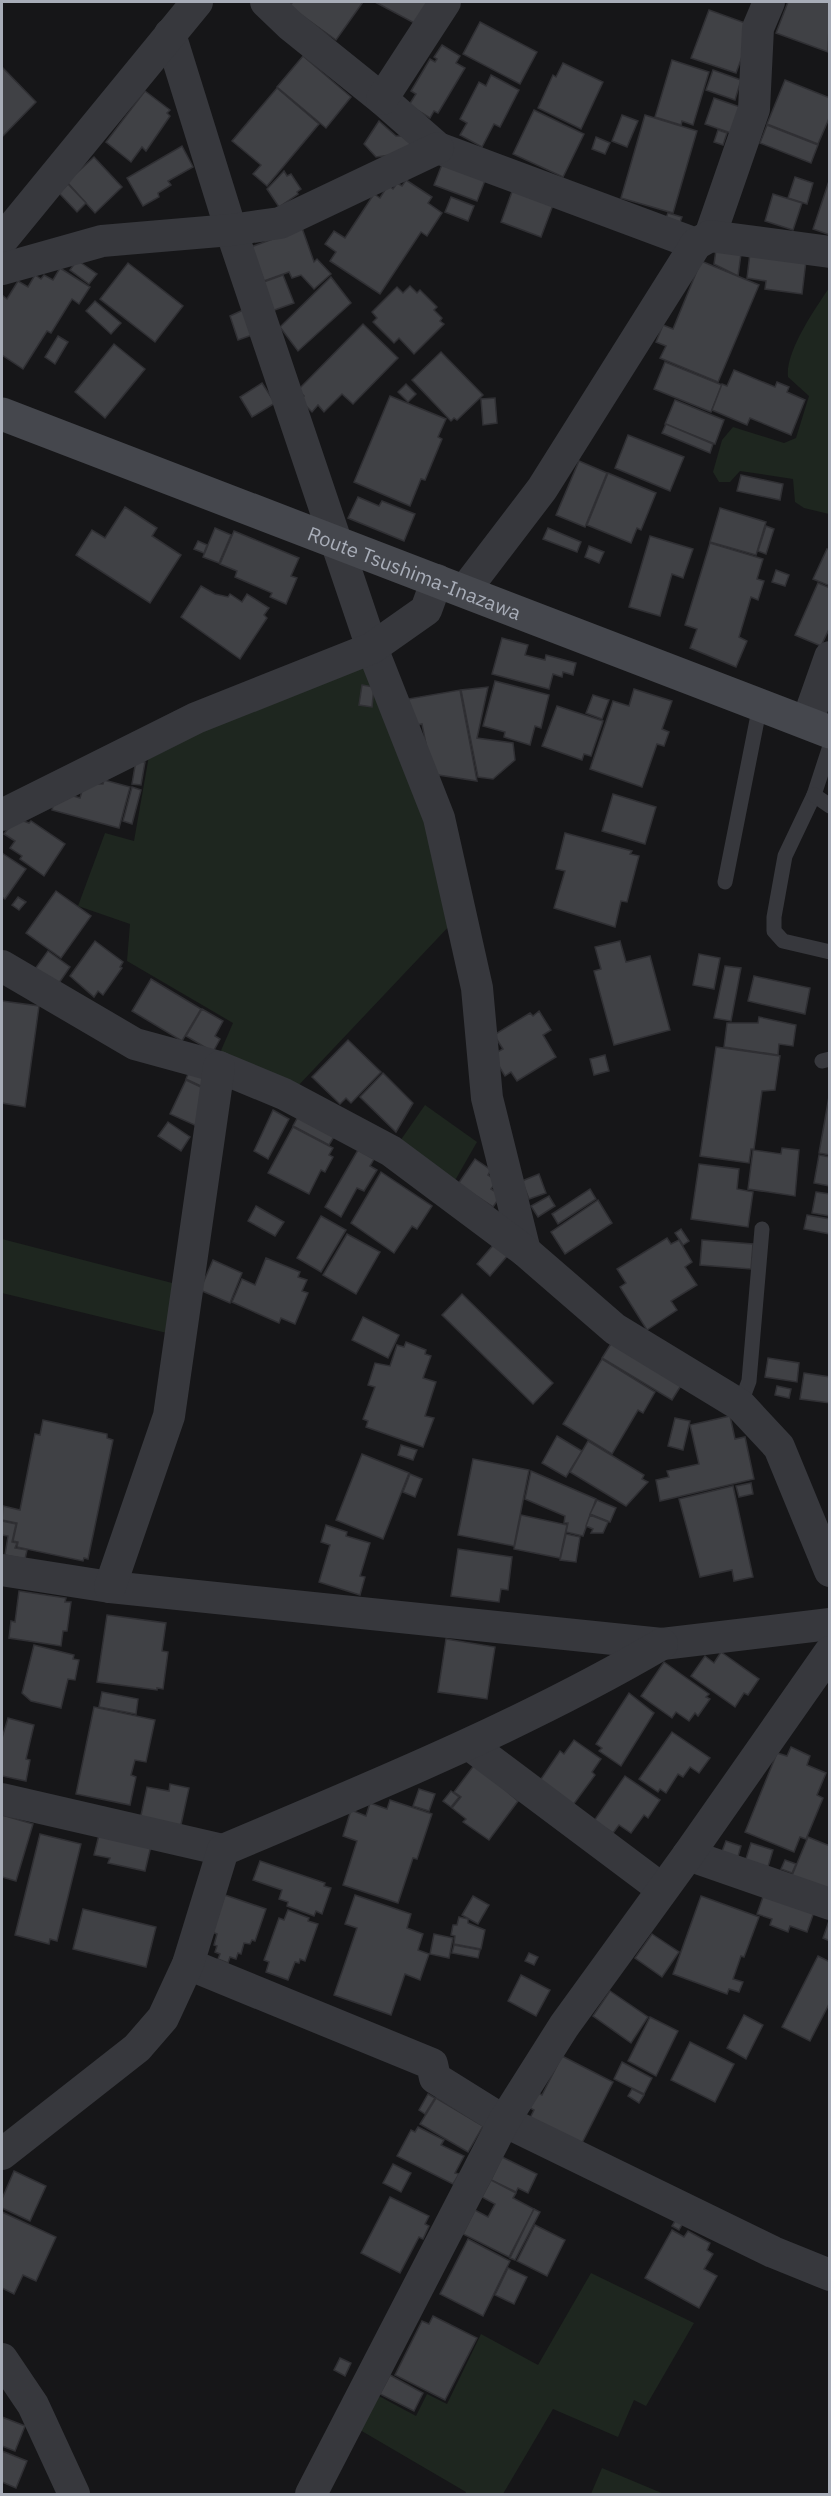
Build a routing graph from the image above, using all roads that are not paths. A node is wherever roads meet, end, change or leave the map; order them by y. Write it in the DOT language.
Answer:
graph roads {
  1 [pos="197,2"];
  2 [pos="266,2"];
  3 [pos="445,2"];
  4 [pos="769,2"];
  5 [pos="170,34"];
  6 [pos="382,99"];
  7 [pos="438,148"];
  8 [pos="231,230"];
  9 [pos="2,240"];
  10 [pos="703,240"];
  11 [pos="830,252"];
  12 [pos="2,269"];
  13 [pos="2,414"];
  14 [pos="337,542"];
  15 [pos="451,585"];
  16 [pos="372,648"];
  17 [pos="830,657"];
  18 [pos="760,705"];
  19 [pos="818,727"];
  20 [pos="830,746"];
  21 [pos="814,795"];
  22 [pos="830,806"];
  23 [pos="2,815"];
  24 [pos="725,882"];
  25 [pos="830,952"];
  26 [pos="2,966"];
  27 [pos="219,1067"];
  28 [pos="762,1229"];
  29 [pos="525,1251"];
  30 [pos="740,1406"];
  31 [pos="2,1570"];
  32 [pos="830,1570"];
  33 [pos="110,1587"];
  34 [pos="830,1624"];
  35 [pos="662,1644"];
  36 [pos="830,1652"];
  37 [pos="470,1745"];
  38 [pos="2,1799"];
  39 [pos="223,1850"];
  40 [pos="688,1855"];
  41 [pos="662,1889"];
  42 [pos="830,1904"];
  43 [pos="188,1964"];
  44 [pos="504,2121"];
  45 [pos="2,2154"];
  46 [pos="830,2275"];
  47 [pos="2,2359"];
  48 [pos="74,2494"];
  49 [pos="311,2494"];
  1 -- 5 [label="street"];
  2 -- 6 [label="street"];
  3 -- 6 [label="street"];
  4 -- 10 [label="street"];
  5 -- 8 [label="street"];
  5 -- 9 [label="street"];
  6 -- 7 [label="street"];
  7 -- 8 [label="street"];
  7 -- 10 [label="street"];
  8 -- 12 [label="street"];
  8 -- 14 [label="street"];
  10 -- 11 [label="street"];
  10 -- 15 [label="street"];
  13 -- 14 [label="main road, Route Tsushima-Inazawa"];
  14 -- 15 [label="main road, Route Tsushima-Inazawa"];
  14 -- 16 [label="street"];
  15 -- 16 [label="street"];
  15 -- 18 [label="main road, Route Tsushima-Inazawa"];
  16 -- 23 [label="street"];
  16 -- 29 [label="street"];
  17 -- 19 [label="street"];
  18 -- 19 [label="main road, Route Tsushima-Inazawa"];
  18 -- 24 [label="lane"];
  20 -- 21 [label="lane"];
  21 -- 22 [label="lane"];
  21 -- 25 [label="lane"];
  26 -- 27 [label="street"];
  27 -- 29 [label="street"];
  27 -- 33 [label="street"];
  28 -- 30 [label="lane"];
  29 -- 30 [label="street"];
  30 -- 32 [label="street"];
  31 -- 33 [label="street"];
  33 -- 35 [label="street"];
  34 -- 35 [label="street"];
  35 -- 37 [label="street"];
  36 -- 40 [label="street"];
  37 -- 39 [label="street"];
  37 -- 41 [label="street"];
  38 -- 39 [label="street"];
  39 -- 43 [label="street"];
  40 -- 41 [label="street"];
  40 -- 42 [label="street"];
  41 -- 44 [label="street"];
  43 -- 44 [label="street"];
  43 -- 45 [label="street"];
  44 -- 46 [label="street"];
  44 -- 49 [label="street"];
  47 -- 48 [label="street"];
}
